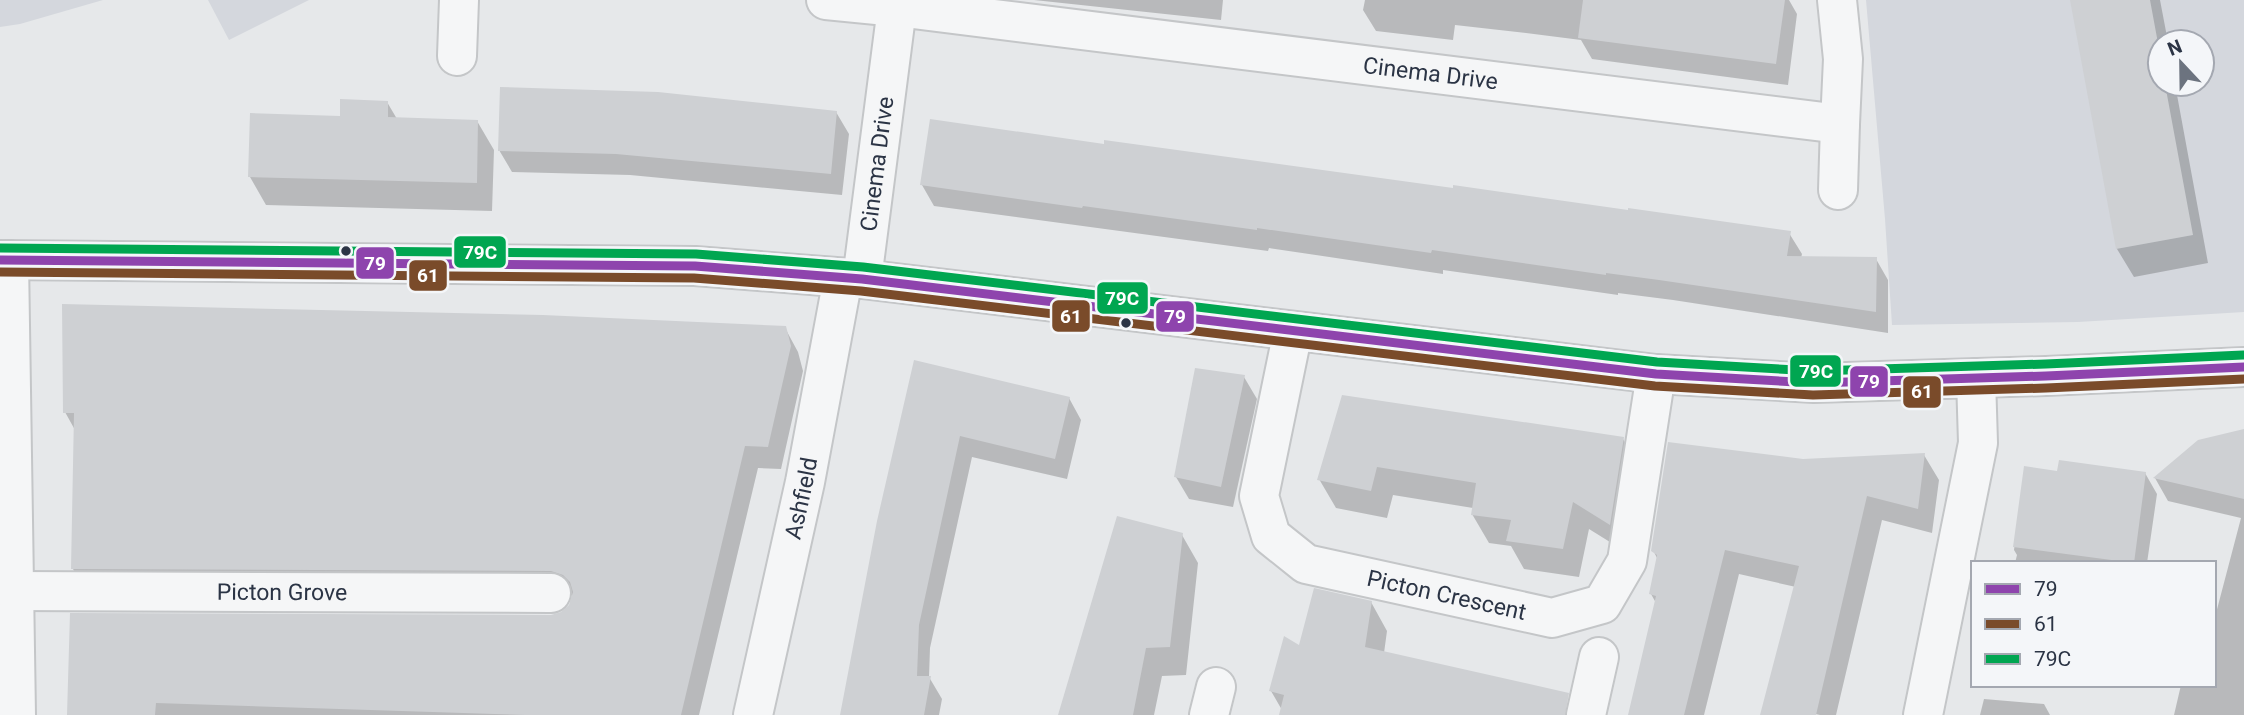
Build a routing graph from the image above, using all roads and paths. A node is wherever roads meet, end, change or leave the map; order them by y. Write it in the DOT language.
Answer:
graph roads {
  1 [pos="459,0"];
  2 [pos="826,0"];
  3 [pos="1837,0"];
  4 [pos="897,4"];
  5 [pos="457,56"];
  6 [pos="1840,124"];
  7 [pos="1838,190"];
  8 [pos="4,260"];
  9 [pos="852,279"];
  10 [pos="1293,331"];
  11 [pos="2244,368"];
  12 [pos="1656,374"];
  13 [pos="1976,377"];
  14 [pos="14,591"];
  15 [pos="551,593"];
  16 [pos="1599,657"];
  17 [pos="16,715"];
  18 [pos="753,715"];
  19 [pos="1586,715"];
  20 [pos="1923,715"];
  1 -- 5 [label="street"];
  2 -- 4 [label="street, Cinema Drive"];
  3 -- 6 [label="street"];
  4 -- 6 [label="street, Cinema Drive"];
  4 -- 9 [label="street, Cinema Drive"];
  6 -- 7 [label="street"];
  8 -- 9 [label="main road"];
  8 -- 14 [label="street"];
  9 -- 10 [label="main road"];
  9 -- 18 [label="street, Ashfield"];
  10 -- 12 [label="main road"];
  10 -- 12 [label="street, Picton Crescent"];
  11 -- 13 [label="main road"];
  12 -- 13 [label="main road"];
  13 -- 20 [label="street"];
  14 -- 15 [label="street, Picton Grove"];
  14 -- 17 [label="street"];
  16 -- 19 [label="street"];
}
